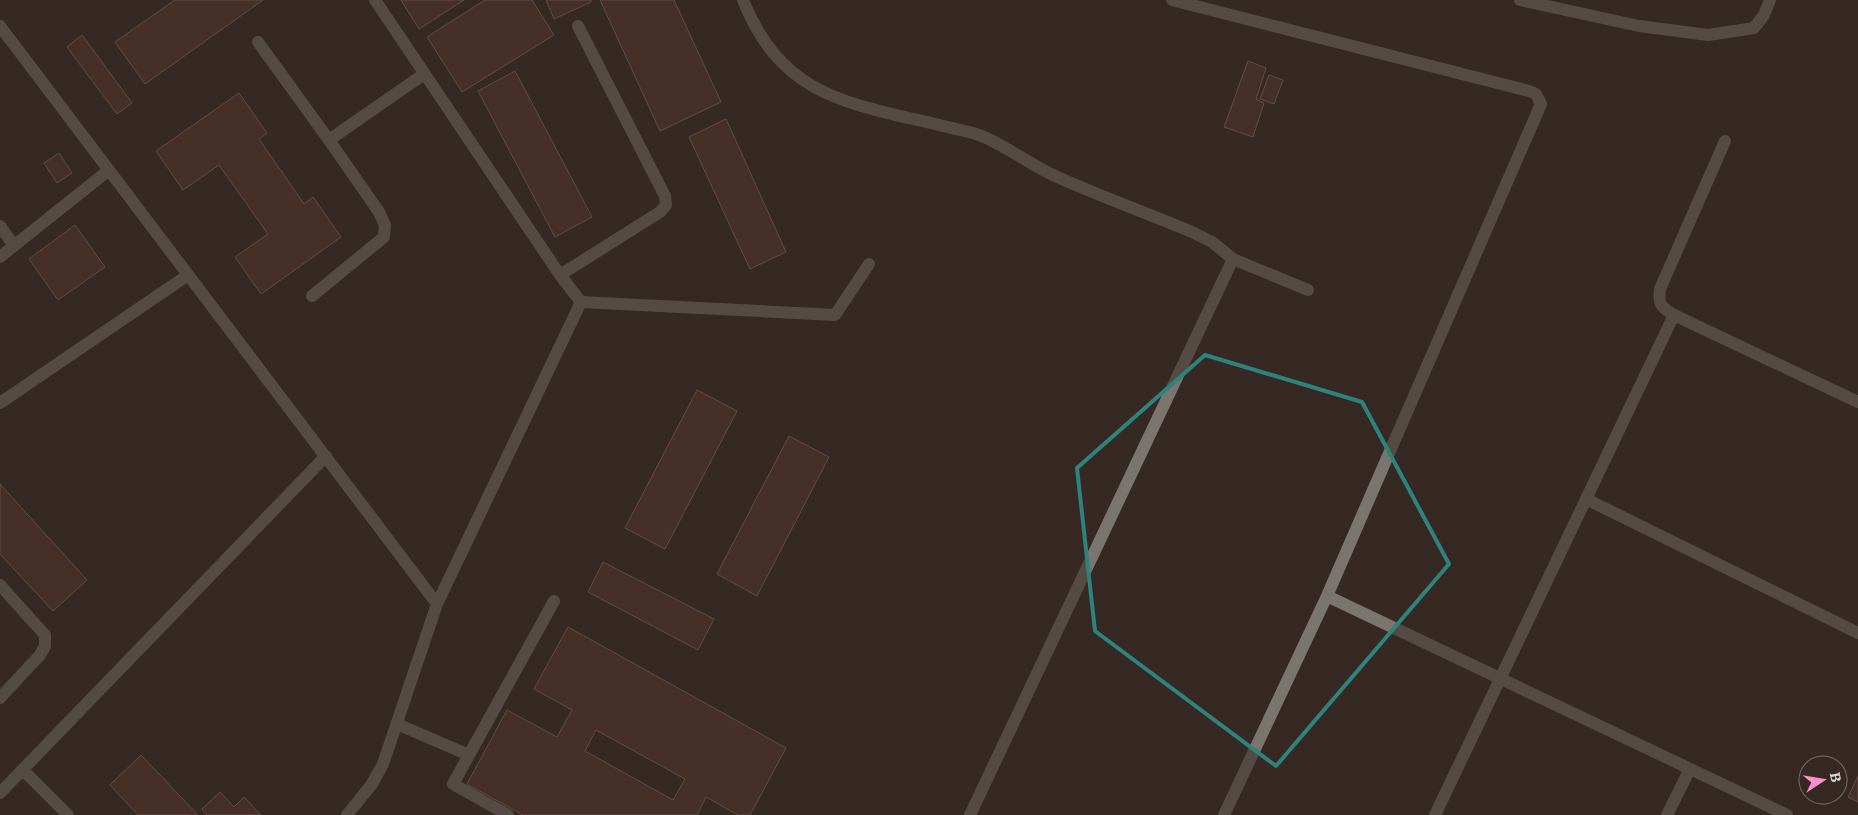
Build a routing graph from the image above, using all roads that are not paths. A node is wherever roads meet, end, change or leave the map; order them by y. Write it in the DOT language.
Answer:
graph roads {
  1 [pos="375,0"];
  2 [pos="743,0"];
  3 [pos="1172,0"];
  4 [pos="1520,0"];
  5 [pos="1770,0"];
  6 [pos="0,26"];
  7 [pos="578,26"];
  8 [pos="258,42"];
  9 [pos="424,74"];
  10 [pos="329,140"];
  11 [pos="1726,141"];
  12 [pos="109,170"];
  13 [pos="0,226"];
  14 [pos="14,246"];
  15 [pos="0,257"];
  16 [pos="1233,259"];
  17 [pos="869,264"];
  18 [pos="188,275"];
  19 [pos="560,275"];
  20 [pos="1308,290"];
  21 [pos="312,296"];
  22 [pos="580,302"];
  23 [pos="1674,315"];
  24 [pos="1858,402"];
  25 [pos="0,403"];
  26 [pos="326,456"];
  27 [pos="1586,499"];
  28 [pos="0,585"];
  29 [pos="1327,596"];
  30 [pos="554,601"];
  31 [pos="437,604"];
  32 [pos="1858,633"];
  33 [pos="1500,678"];
  34 [pos="0,698"];
  35 [pos="397,724"];
  36 [pos="469,755"];
  37 [pos="1690,769"];
  38 [pos="23,770"];
  39 [pos="0,793"];
  40 [pos="68,815"];
  41 [pos="347,815"];
  42 [pos="508,815"];
  43 [pos="970,815"];
  44 [pos="1224,815"];
  45 [pos="1435,815"];
  46 [pos="1667,815"];
  47 [pos="1787,815"];
  1 -- 9 [label="street"];
  2 -- 16 [label="street"];
  3 -- 29 [label="street"];
  4 -- 5 [label="street"];
  6 -- 12 [label="street"];
  7 -- 19 [label="street"];
  8 -- 10 [label="street"];
  9 -- 10 [label="street"];
  9 -- 19 [label="street"];
  10 -- 21 [label="street"];
  11 -- 23 [label="street"];
  12 -- 14 [label="street"];
  12 -- 18 [label="street"];
  13 -- 14 [label="street"];
  14 -- 15 [label="street"];
  16 -- 20 [label="street"];
  16 -- 43 [label="street"];
  17 -- 22 [label="street"];
  18 -- 25 [label="street"];
  18 -- 26 [label="street"];
  19 -- 22 [label="street"];
  22 -- 31 [label="street"];
  23 -- 24 [label="street"];
  23 -- 27 [label="street"];
  26 -- 31 [label="street"];
  26 -- 38 [label="street"];
  27 -- 32 [label="street"];
  27 -- 33 [label="street"];
  28 -- 34 [label="street"];
  29 -- 33 [label="street"];
  29 -- 44 [label="street"];
  30 -- 36 [label="street"];
  31 -- 35 [label="street"];
  33 -- 37 [label="street"];
  33 -- 45 [label="street"];
  35 -- 36 [label="street"];
  35 -- 41 [label="street"];
  36 -- 42 [label="street"];
  37 -- 46 [label="street"];
  37 -- 47 [label="street"];
  38 -- 39 [label="street"];
  38 -- 40 [label="street"];
}
